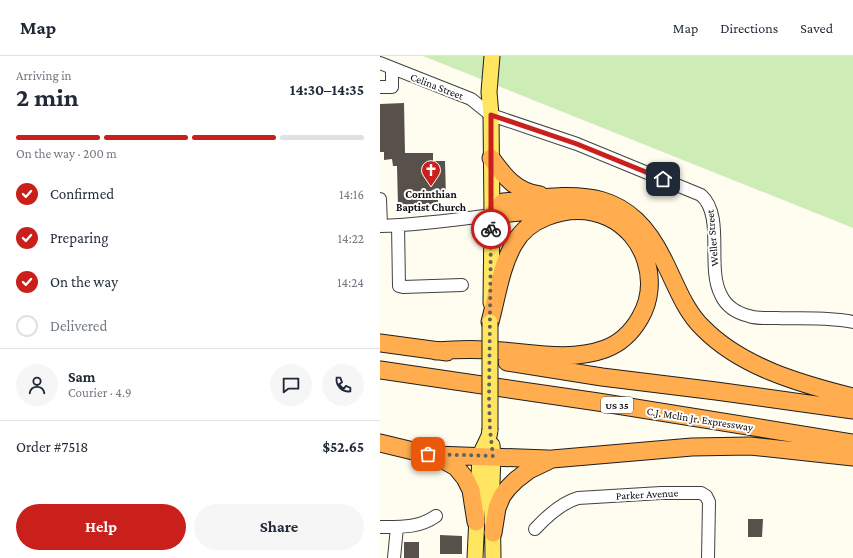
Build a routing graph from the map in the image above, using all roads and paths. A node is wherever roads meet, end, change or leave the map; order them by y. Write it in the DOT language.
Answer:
graph roads {
  1 [pos="492,56"];
  2 [pos="380,64"];
  3 [pos="392,68"];
  4 [pos="380,87"];
  5 [pos="491,115"];
  6 [pos="491,158"];
  7 [pos="554,197"];
  8 [pos="380,199"];
  9 [pos="380,203"];
  10 [pos="570,211"];
  11 [pos="492,215"];
  12 [pos="398,225"];
  13 [pos="380,226"];
  14 [pos="462,285"];
  15 [pos="490,322"];
  16 [pos="853,322"];
  17 [pos="380,342"];
  18 [pos="436,351"];
  19 [pos="380,370"];
  20 [pos="853,397"];
  21 [pos="853,410"];
  22 [pos="380,443"];
  23 [pos="853,443"];
  24 [pos="428,454"];
  25 [pos="486,456"];
  26 [pos="853,456"];
  27 [pos="552,459"];
  28 [pos="436,516"];
  29 [pos="476,522"];
  30 [pos="380,527"];
  31 [pos="397,527"];
  32 [pos="535,529"];
  33 [pos="493,533"];
  34 [pos="394,558"];
  35 [pos="475,558"];
  36 [pos="494,558"];
  37 [pos="708,558"];
  1 -- 5 [label="main road"];
  2 -- 3 [label="street, Celina Street"];
  3 -- 4 [label="street"];
  3 -- 5 [label="street, Celina Street"];
  5 -- 6 [label="main road"];
  5 -- 16 [label="street, Weller Street"];
  6 -- 7 [label="highway"];
  6 -- 11 [label="main road"];
  7 -- 11 [label="highway"];
  7 -- 20 [label="highway"];
  8 -- 9 [label="street"];
  9 -- 13 [label="street"];
  10 -- 11 [label="highway"];
  10 -- 15 [label="highway"];
  10 -- 18 [label="highway"];
  11 -- 12 [label="street"];
  11 -- 15 [label="main road"];
  12 -- 13 [label="street"];
  12 -- 14 [label="street"];
  15 -- 25 [label="main road, bridge"];
  17 -- 18 [label="highway, US 35"];
  18 -- 21 [label="highway, US 35"];
  19 -- 23 [label="highway, C.J. Mclin Jr. Expressway / US 35"];
  22 -- 24 [label="highway"];
  24 -- 25 [label="highway"];
  24 -- 29 [label="highway"];
  25 -- 27 [label="highway"];
  25 -- 29 [label="main road"];
  25 -- 33 [label="main road"];
  26 -- 27 [label="highway"];
  27 -- 33 [label="highway"];
  28 -- 31 [label="street"];
  29 -- 35 [label="main road"];
  30 -- 31 [label="street"];
  31 -- 34 [label="street"];
  32 -- 37 [label="street, Parker Avenue"];
  33 -- 36 [label="main road"];
}
